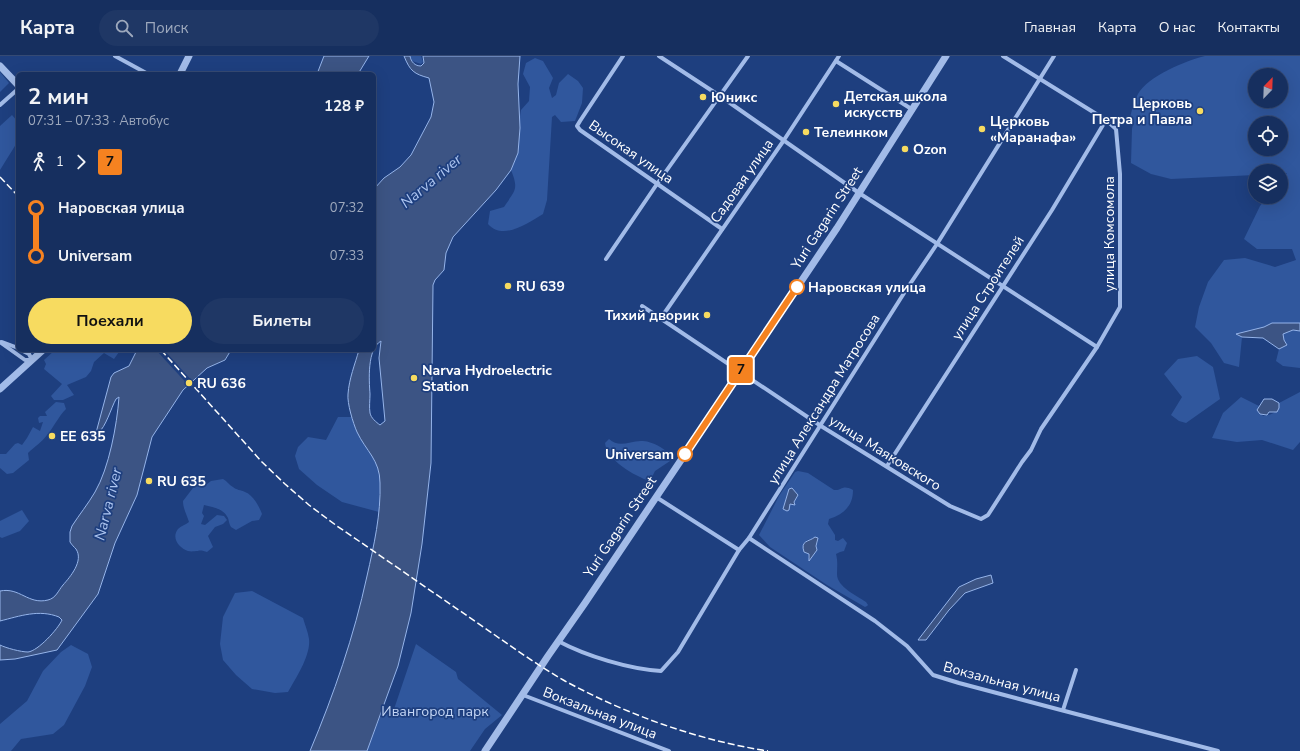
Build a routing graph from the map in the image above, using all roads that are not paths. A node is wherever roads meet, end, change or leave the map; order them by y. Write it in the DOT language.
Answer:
graph roads {
  1 [pos="115,56"];
  2 [pos="189,56"];
  3 [pos="622,56"];
  4 [pos="659,56"];
  5 [pos="748,56"];
  6 [pos="840,56"];
  7 [pos="946,56"];
  8 [pos="1003,56"];
  9 [pos="1054,56"];
  10 [pos="836,61"];
  11 [pos="0,66"];
  12 [pos="144,72"];
  13 [pos="181,72"];
  14 [pos="1039,79"];
  15 [pos="16,83"];
  16 [pos="16,91"];
  17 [pos="720,96"];
  18 [pos="0,106"];
  19 [pos="913,110"];
  20 [pos="1106,120"];
  21 [pos="784,140"];
  22 [pos="657,184"];
  23 [pos="859,193"];
  24 [pos="722,229"];
  25 [pos="937,244"];
  26 [pos="606,259"];
  27 [pos="1002,286"];
  28 [pos="642,306"];
  29 [pos="661,318"];
  30 [pos="0,342"];
  31 [pos="16,347"];
  32 [pos="1097,347"];
  33 [pos="26,352"];
  34 [pos="41,352"];
  35 [pos="32,360"];
  36 [pos="740,372"];
  37 [pos="0,389"];
  38 [pos="821,426"];
  39 [pos="887,466"];
  40 [pos="656,497"];
  41 [pos="981,519"];
  42 [pos="749,538"];
  43 [pos="739,550"];
  44 [pos="558,641"];
  45 [pos="1076,670"];
  46 [pos="523,695"];
  47 [pos="1063,710"];
  48 [pos="485,751"];
  49 [pos="669,751"];
  50 [pos="1218,751"];
  1 -- 12 [label="street"];
  2 -- 13 [label="street"];
  3 -- 22 [label="street, Высокая улица"];
  4 -- 17 [label="street"];
  5 -- 17 [label="street"];
  6 -- 10 [label="street, Садовая улица"];
  7 -- 19 [label="street, Yuri Gagarin Street"];
  8 -- 14 [label="street"];
  9 -- 14 [label="street, улица Александра Матросова"];
  10 -- 19 [label="street"];
  10 -- 21 [label="street, Садовая улица"];
  11 -- 15 [label="street"];
  14 -- 20 [label="street"];
  14 -- 25 [label="street, улица Александра Матросова"];
  16 -- 18 [label="street"];
  17 -- 21 [label="street"];
  17 -- 22 [label="street"];
  19 -- 23 [label="street, Yuri Gagarin Street"];
  20 -- 27 [label="street, улица Строителей"];
  20 -- 32 [label="street, улица Комсомола"];
  21 -- 23 [label="street"];
  21 -- 24 [label="street, Садовая улица"];
  22 -- 24 [label="street, Высокая улица"];
  22 -- 26 [label="street"];
  23 -- 25 [label="street"];
  23 -- 36 [label="street, Yuri Gagarin Street"];
  24 -- 29 [label="street, Садовая улица"];
  25 -- 27 [label="street"];
  25 -- 38 [label="street, улица Александра Матросова"];
  27 -- 32 [label="street"];
  27 -- 39 [label="street, улица Строителей"];
  28 -- 29 [label="street, улица Маяковского"];
  29 -- 36 [label="street, улица Маяковского"];
  30 -- 31 [label="street"];
  30 -- 35 [label="street"];
  32 -- 41 [label="street, улица Комсомола"];
  33 -- 35 [label="street"];
  34 -- 35 [label="street"];
  35 -- 37 [label="street"];
  36 -- 38 [label="street, улица Маяковского"];
  36 -- 40 [label="street, Yuri Gagarin Street"];
  38 -- 39 [label="street, улица Маяковского"];
  38 -- 42 [label="street, улица Александра Матросова"];
  39 -- 41 [label="street, улица Маяковского"];
  40 -- 43 [label="street"];
  40 -- 44 [label="street, Yuri Gagarin Street"];
  42 -- 43 [label="street, улица Александра Матросова"];
  42 -- 47 [label="street, Вокзальная улица"];
  43 -- 44 [label="street, улица Александра Матросова"];
  44 -- 46 [label="street, Yuri Gagarin Street"];
  45 -- 47 [label="street"];
  46 -- 48 [label="street, Yuri Gagarin Street"];
  46 -- 49 [label="street, Вокзальная улица"];
  47 -- 50 [label="street, Вокзальная улица"];
}
